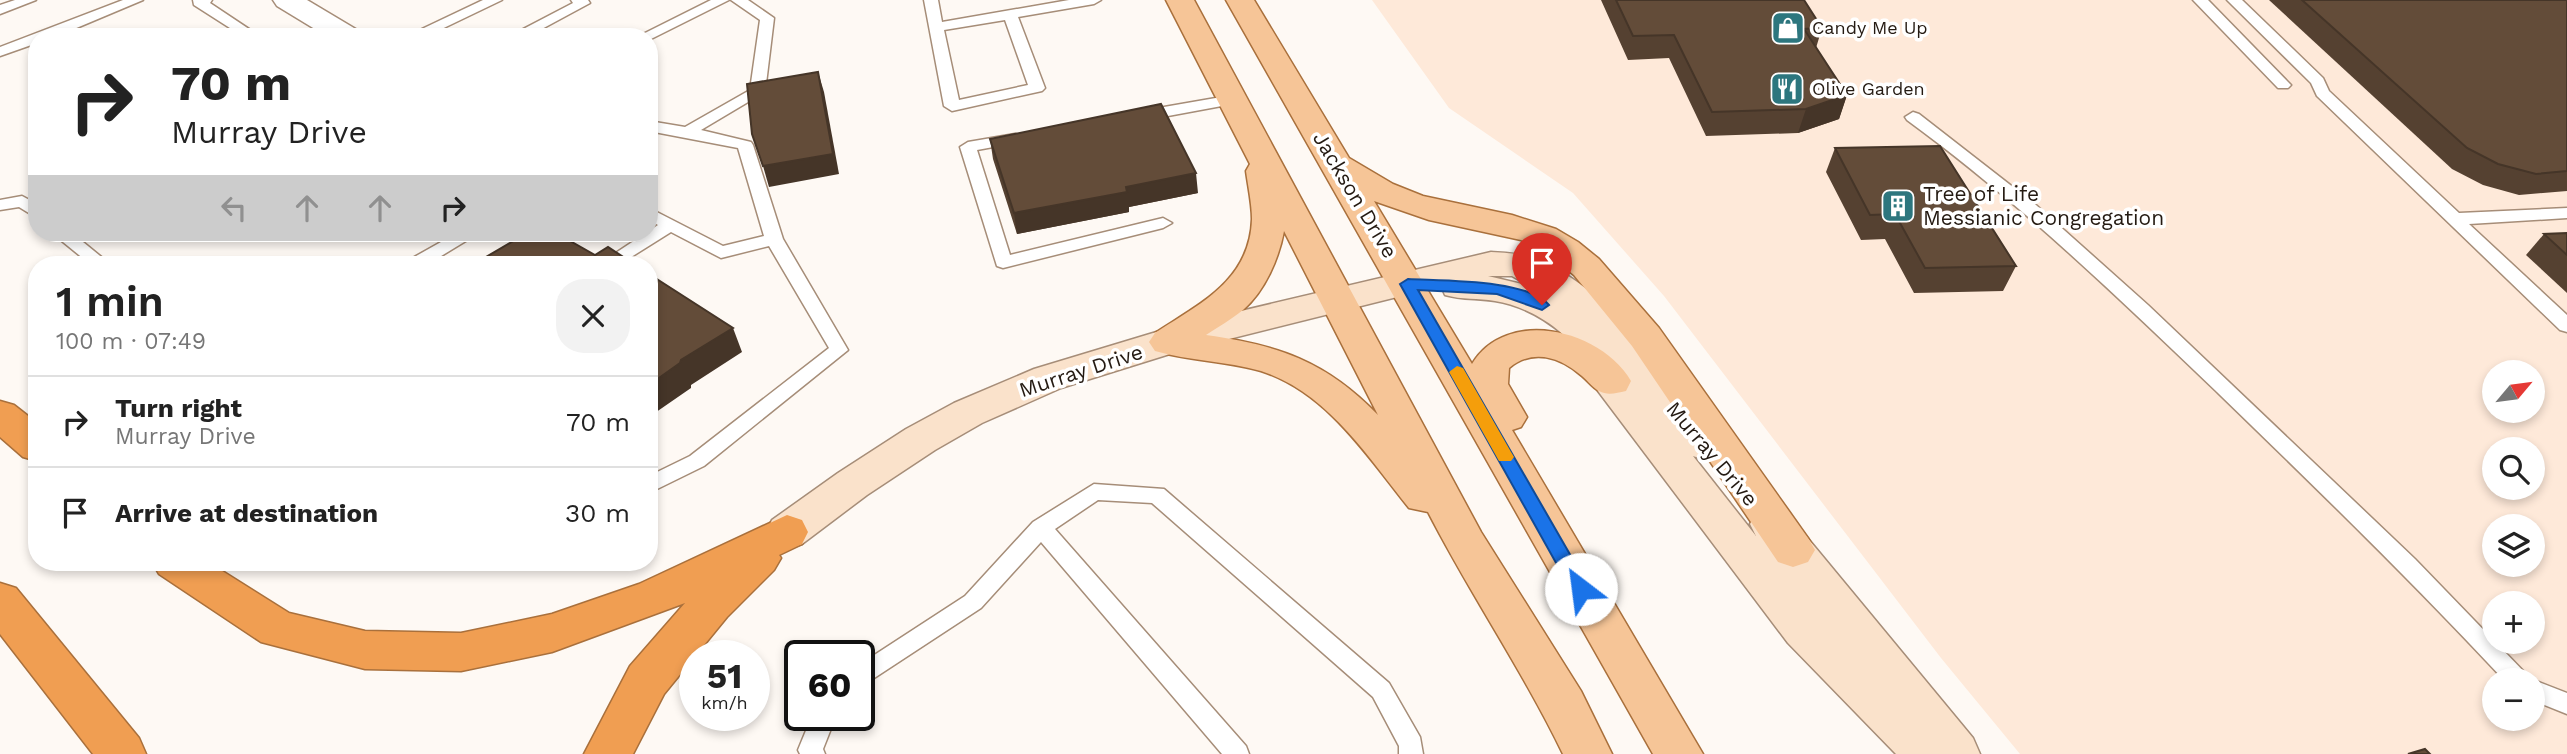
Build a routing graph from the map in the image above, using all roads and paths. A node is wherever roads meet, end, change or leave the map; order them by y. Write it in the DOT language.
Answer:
graph roads {
  1 [pos="29,0"];
  2 [pos="136,0"];
  3 [pos="205,0"];
  4 [pos="495,0"];
  5 [pos="578,0"];
  6 [pos="722,0"];
  7 [pos="738,0"];
  8 [pos="931,0"];
  9 [pos="1094,0"];
  10 [pos="1180,0"];
  11 [pos="1211,0"];
  12 [pos="1240,0"];
  13 [pos="2200,0"];
  14 [pos="2234,0"];
  15 [pos="292,1"];
  16 [pos="0,10"];
  17 [pos="1010,15"];
  18 [pos="937,27"];
  19 [pos="65,28"];
  20 [pos="240,28"];
  21 [pos="335,28"];
  22 [pos="432,28"];
  23 [pos="533,28"];
  24 [pos="658,30"];
  25 [pos="28,42"];
  26 [pos="0,52"];
  27 [pos="1283,73"];
  28 [pos="2318,81"];
  29 [pos="2283,85"];
  30 [pos="1233,100"];
  31 [pos="1913,117"];
  32 [pos="1125,119"];
  33 [pos="658,127"];
  34 [pos="687,132"];
  35 [pos="1034,135"];
  36 [pos="1258,145"];
  37 [pos="1333,160"];
  38 [pos="0,205"];
  39 [pos="28,206"];
  40 [pos="2567,213"];
  41 [pos="658,218"];
  42 [pos="2454,219"];
  43 [pos="1163,223"];
  44 [pos="671,225"];
  45 [pos="658,233"];
  46 [pos="774,239"];
  47 [pos="73,242"];
  48 [pos="454,242"];
  49 [pos="644,242"];
  50 [pos="91,256"];
  51 [pos="429,256"];
  52 [pos="621,256"];
  53 [pos="1408,284"];
  54 [pos="1339,300"];
  55 [pos="2567,327"];
  56 [pos="1168,342"];
  57 [pos="1612,381"];
  58 [pos="0,415"];
  59 [pos="28,438"];
  60 [pos="658,480"];
  61 [pos="1041,528"];
  62 [pos="787,532"];
  63 [pos="1466,544"];
  64 [pos="1793,550"];
  65 [pos="188,571"];
  66 [pos="1581,589"];
  67 [pos="0,601"];
  68 [pos="875,667"];
  69 [pos="2508,668"];
  70 [pos="2545,695"];
  71 [pos="2567,704"];
  72 [pos="818,731"];
  73 [pos="122,754"];
  74 [pos="608,754"];
  75 [pos="813,754"];
  76 [pos="1237,754"];
  77 [pos="1411,754"];
  78 [pos="1588,754"];
  79 [pos="1679,754"];
  80 [pos="1929,754"];
  81 [pos="1956,754"];
  1 -- 16 [label="lane"];
  2 -- 19 [label="lane"];
  3 -- 20 [label="lane"];
  4 -- 22 [label="lane"];
  5 -- 23 [label="lane"];
  6 -- 24 [label="lane"];
  7 -- 34 [label="lane"];
  8 -- 18 [label="lane"];
  9 -- 17 [label="lane"];
  10 -- 30 [label="main road"];
  11 -- 27 [label="main road"];
  12 -- 27 [label="main road, Jackson Drive"];
  13 -- 29 [label="lane"];
  14 -- 28 [label="lane"];
  15 -- 21 [label="street"];
  17 -- 18 [label="lane"];
  17 -- 18 [label="lane"];
  25 -- 26 [label="lane"];
  27 -- 37 [label="main road, Jackson Drive"];
  28 -- 42 [label="lane"];
  30 -- 32 [label="lane"];
  30 -- 36 [label="main road"];
  31 -- 69 [label="lane"];
  33 -- 34 [label="lane"];
  34 -- 46 [label="lane"];
  35 -- 43 [label="lane"];
  36 -- 54 [label="main road"];
  36 -- 56 [label="main road"];
  37 -- 53 [label="main road, Jackson Drive"];
  37 -- 64 [label="main road"];
  38 -- 39 [label="lane"];
  40 -- 42 [label="lane"];
  41 -- 44 [label="lane"];
  42 -- 55 [label="lane"];
  44 -- 45 [label="lane"];
  44 -- 46 [label="lane"];
  46 -- 60 [label="lane"];
  47 -- 50 [label="lane"];
  48 -- 51 [label="lane"];
  49 -- 52 [label="lane"];
  53 -- 54 [label="main road, Murray Drive"];
  53 -- 57 [label="main road, Murray Drive"];
  53 -- 64 [label="main road, Murray Drive"];
  53 -- 66 [label="main road, Jackson Drive"];
  54 -- 56 [label="main road, Murray Drive"];
  54 -- 63 [label="main road"];
  56 -- 62 [label="main road, Murray Drive"];
  56 -- 63 [label="main road"];
  57 -- 66 [label="main road"];
  57 -- 80 [label="main road, Murray Drive"];
  58 -- 59 [label="highway"];
  61 -- 68 [label="lane"];
  61 -- 76 [label="lane"];
  61 -- 77 [label="lane"];
  62 -- 65 [label="highway"];
  62 -- 74 [label="highway"];
  63 -- 78 [label="main road"];
  64 -- 81 [label="main road, Murray Drive"];
  66 -- 79 [label="main road, Jackson Drive"];
  67 -- 73 [label="highway"];
  70 -- 71 [label="lane"];
  72 -- 75 [label="lane"];
}
